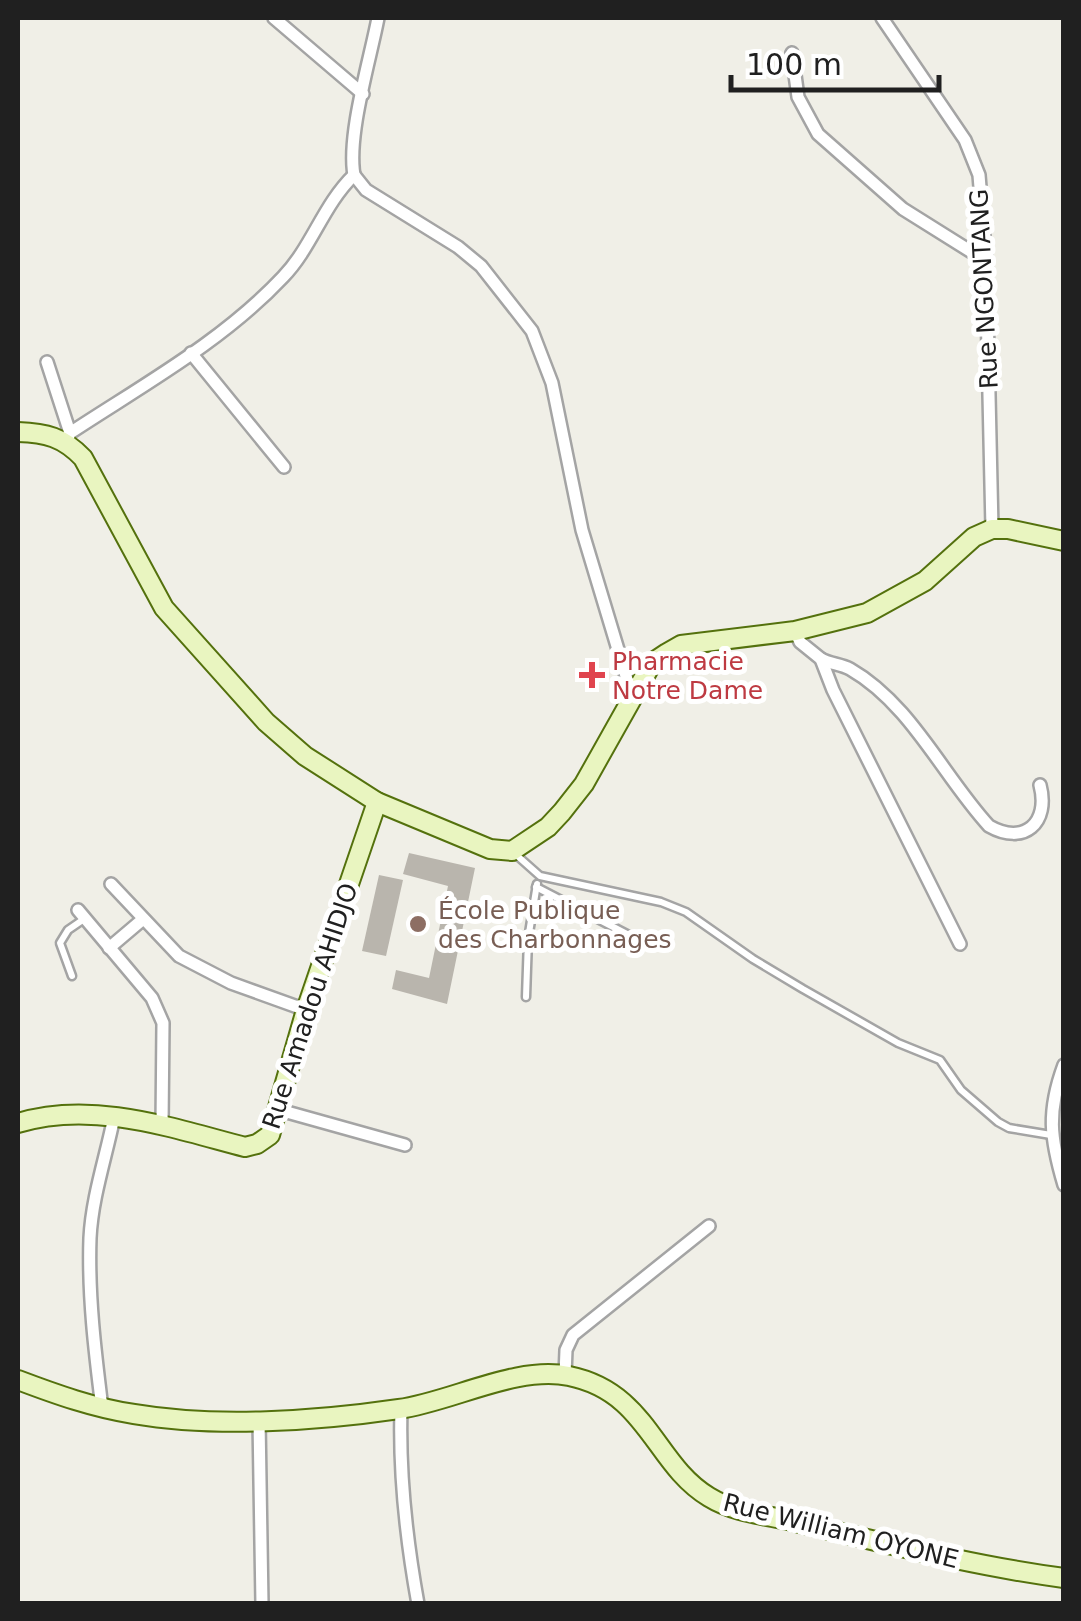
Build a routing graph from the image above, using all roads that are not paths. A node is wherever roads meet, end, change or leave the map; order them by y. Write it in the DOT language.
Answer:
graph roads {
  1 [pos="274,18"];
  2 [pos="378,18"];
  3 [pos="882,18"];
  4 [pos="792,53"];
  5 [pos="363,94"];
  6 [pos="354,176"];
  7 [pos="986,262"];
  8 [pos="191,353"];
  9 [pos="47,362"];
  10 [pos="18,432"];
  11 [pos="69,438"];
  12 [pos="284,468"];
  13 [pos="992,529"];
  14 [pos="1064,541"];
  15 [pos="795,631"];
  16 [pos="821,659"];
  17 [pos="632,696"];
  18 [pos="1040,785"];
  19 [pos="377,802"];
  20 [pos="512,851"];
  21 [pos="540,876"];
  22 [pos="111,884"];
  23 [pos="536,886"];
  24 [pos="81,914"];
  25 [pos="142,920"];
  26 [pos="960,944"];
  27 [pos="650,946"];
  28 [pos="109,948"];
  29 [pos="72,976"];
  30 [pos="526,997"];
  31 [pos="306,1010"];
  32 [pos="1064,1065"];
  33 [pos="276,1109"];
  34 [pos="114,1117"];
  35 [pos="18,1124"];
  36 [pos="162,1125"];
  37 [pos="1051,1135"];
  38 [pos="405,1145"];
  39 [pos="1064,1185"];
  40 [pos="710,1226"];
  41 [pos="566,1375"];
  42 [pos="18,1380"];
  43 [pos="102,1408"];
  44 [pos="401,1409"];
  45 [pos="258,1420"];
  46 [pos="1064,1578"];
  47 [pos="262,1604"];
  48 [pos="418,1604"];
  1 -- 5 [label="street"];
  2 -- 5 [label="street"];
  3 -- 7 [label="street, Rue NGONTANG"];
  4 -- 7 [label="street"];
  5 -- 6 [label="street"];
  6 -- 8 [label="street"];
  6 -- 17 [label="street"];
  7 -- 13 [label="street, Rue NGONTANG"];
  8 -- 11 [label="street"];
  8 -- 12 [label="street"];
  9 -- 11 [label="street"];
  10 -- 11 [label="street"];
  11 -- 19 [label="street"];
  13 -- 14 [label="street"];
  13 -- 15 [label="street"];
  15 -- 16 [label="street"];
  15 -- 17 [label="street"];
  16 -- 18 [label="street"];
  16 -- 26 [label="street"];
  17 -- 20 [label="street"];
  19 -- 20 [label="street"];
  19 -- 31 [label="street, Rue Amadou AHIDJO"];
  20 -- 21 [label="lane"];
  21 -- 23 [label="lane"];
  21 -- 37 [label="lane"];
  22 -- 25 [label="street"];
  23 -- 27 [label="lane"];
  23 -- 30 [label="lane"];
  24 -- 28 [label="street"];
  24 -- 29 [label="lane"];
  25 -- 28 [label="street"];
  25 -- 31 [label="street"];
  28 -- 36 [label="street"];
  31 -- 33 [label="street, Rue Amadou AHIDJO"];
  32 -- 37 [label="street"];
  33 -- 36 [label="street, Rue Amadou AHIDJO"];
  33 -- 38 [label="street"];
  34 -- 35 [label="street, Rue Amadou AHIDJO"];
  34 -- 36 [label="street, Rue Amadou AHIDJO"];
  34 -- 43 [label="street"];
  37 -- 39 [label="street"];
  40 -- 41 [label="street"];
  41 -- 44 [label="street, Rue William OYONE"];
  41 -- 46 [label="street, Rue William OYONE"];
  42 -- 43 [label="street, Rue William OYONE"];
  43 -- 45 [label="street, Rue William OYONE"];
  44 -- 45 [label="street, Rue William OYONE"];
  44 -- 48 [label="street"];
  45 -- 47 [label="street"];
}
